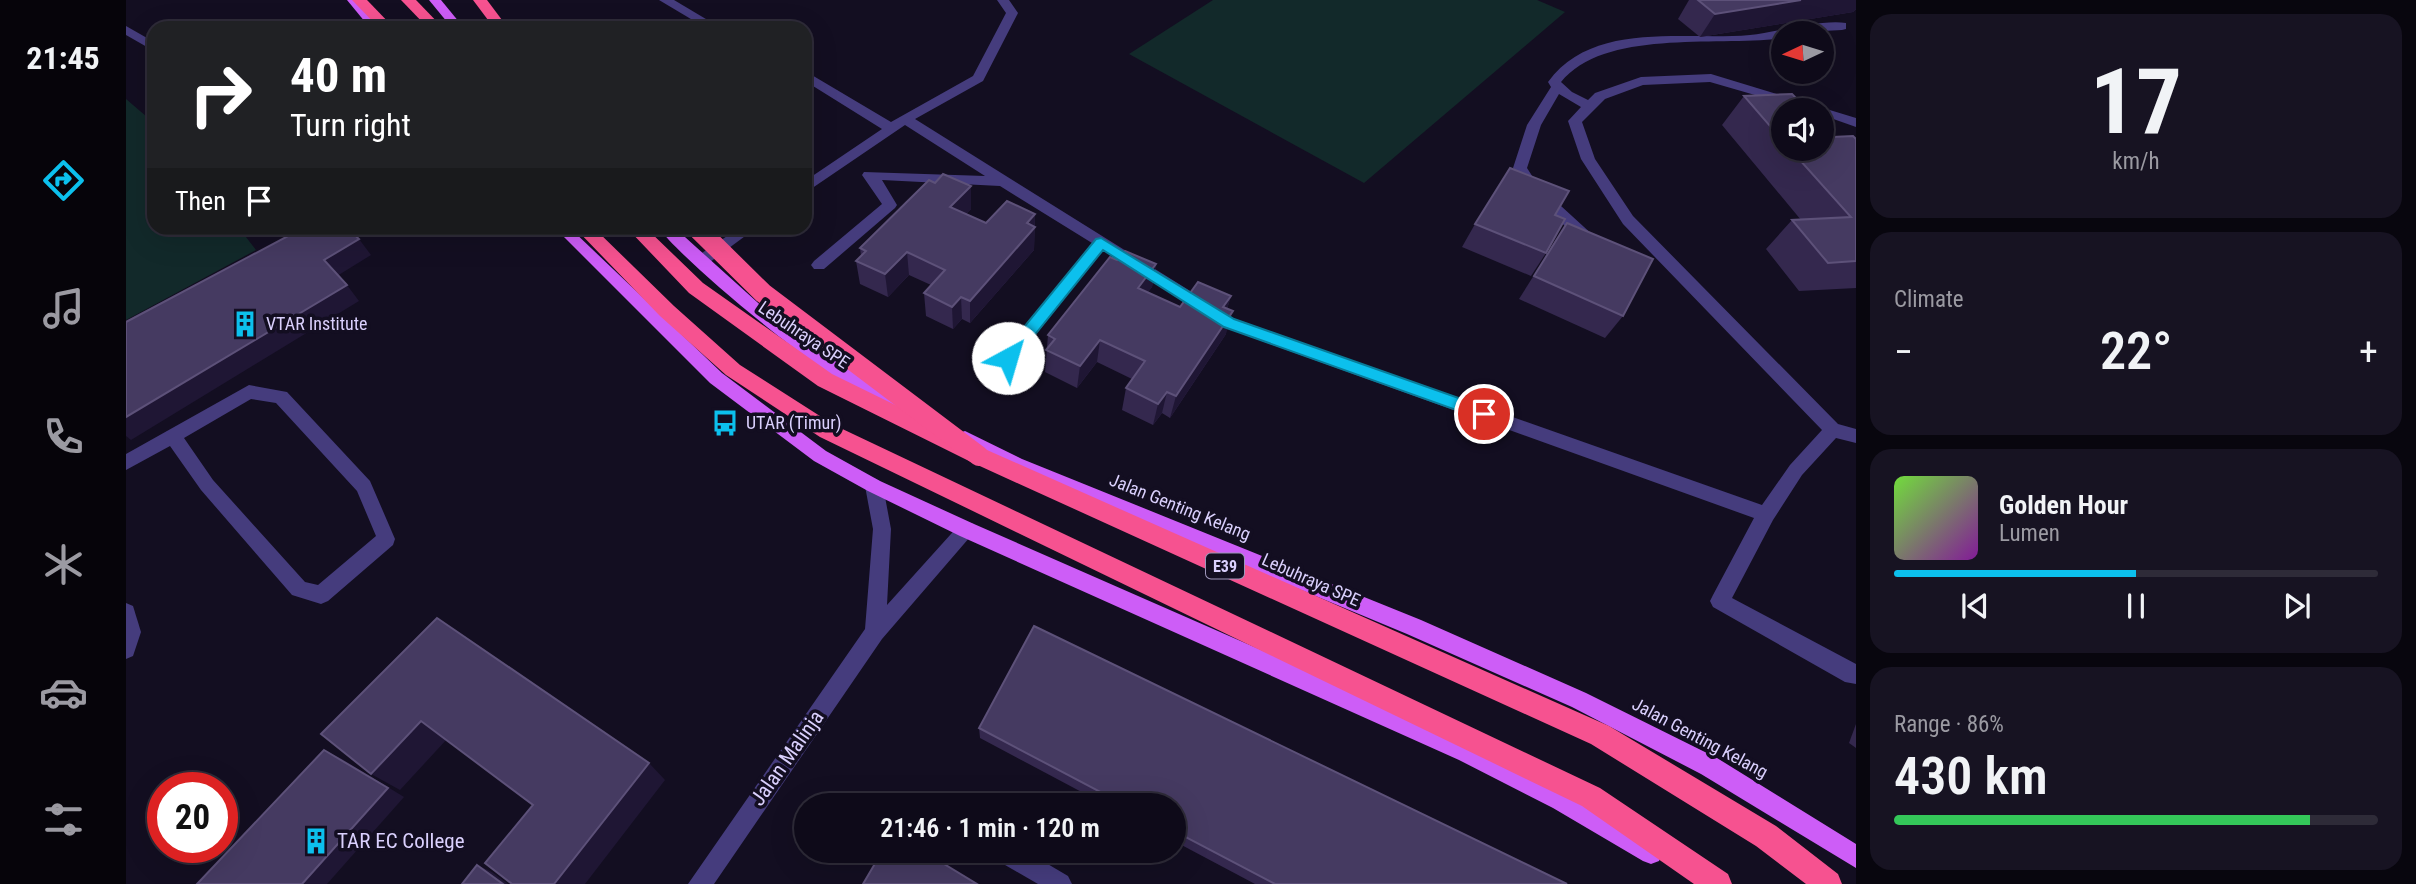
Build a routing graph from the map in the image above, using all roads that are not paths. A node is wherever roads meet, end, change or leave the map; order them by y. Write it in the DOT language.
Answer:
graph roads {
  1 [pos="353,0"];
  2 [pos="359,0"];
  3 [pos="408,0"];
  4 [pos="435,0"];
  5 [pos="480,0"];
  6 [pos="665,0"];
  7 [pos="1003,0"];
  8 [pos="370,21"];
  9 [pos="380,21"];
  10 [pos="429,21"];
  11 [pos="452,21"];
  12 [pos="496,21"];
  13 [pos="702,21"];
  14 [pos="1842,26"];
  15 [pos="1834,27"];
  16 [pos="126,30"];
  17 [pos="1771,35"];
  18 [pos="147,43"];
  19 [pos="812,79"];
  20 [pos="1558,87"];
  21 [pos="1780,98"];
  22 [pos="1590,106"];
  23 [pos="1834,115"];
  24 [pos="1856,123"];
  25 [pos="899,124"];
  26 [pos="1003,181"];
  27 [pos="812,183"];
  28 [pos="569,235"];
  29 [pos="591,235"];
  30 [pos="643,235"];
  31 [pos="673,235"];
  32 [pos="704,235"];
  33 [pos="739,235"];
  34 [pos="1101,242"];
  35 [pos="1600,250"];
  36 [pos="701,261"];
  37 [pos="819,265"];
  38 [pos="1008,358"];
  39 [pos="1833,430"];
  40 [pos="172,436"];
  41 [pos="1856,436"];
  42 [pos="979,456"];
  43 [pos="126,463"];
  44 [pos="874,486"];
  45 [pos="1766,514"];
  46 [pos="967,530"];
  47 [pos="126,612"];
  48 [pos="875,632"];
  49 [pos="126,649"];
  50 [pos="1856,674"];
  51 [pos="1856,857"];
  52 [pos="1024,863"];
  53 [pos="700,884"];
  54 [pos="1060,884"];
  55 [pos="1697,884"];
  56 [pos="1718,884"];
  57 [pos="1828,884"];
  1 -- 8 [label="main road"];
  2 -- 9 [label="highway"];
  3 -- 10 [label="highway"];
  4 -- 11 [label="main road"];
  5 -- 12 [label="highway"];
  6 -- 13 [label="street"];
  7 -- 25 [label="street"];
  14 -- 15 [label="street"];
  16 -- 18 [label="street"];
  17 -- 20 [label="street"];
  19 -- 25 [label="street"];
  20 -- 22 [label="street"];
  20 -- 35 [label="street"];
  21 -- 22 [label="street"];
  22 -- 39 [label="street"];
  23 -- 24 [label="street"];
  25 -- 26 [label="street"];
  25 -- 27 [label="street"];
  26 -- 34 [label="street"];
  26 -- 37 [label="street"];
  28 -- 44 [label="main road"];
  29 -- 56 [label="highway"];
  30 -- 42 [label="highway, Lebuhraya SPE / E39, bridge"];
  31 -- 36 [label="main road, Jalan Genting Kelang"];
  32 -- 42 [label="highway, bridge"];
  33 -- 36 [label="street"];
  34 -- 38 [label="street"];
  34 -- 45 [label="street"];
  36 -- 51 [label="main road, Jalan Genting Kelang"];
  39 -- 41 [label="street"];
  39 -- 45 [label="street"];
  40 -- 40 [label="street"];
  40 -- 43 [label="street"];
  42 -- 57 [label="highway, Lebuhraya SPE / E39"];
  44 -- 46 [label="main road"];
  44 -- 48 [label="street"];
  45 -- 50 [label="street"];
  46 -- 48 [label="street, Jalan Malinja"];
  46 -- 55 [label="main road"];
  47 -- 49 [label="street"];
  48 -- 53 [label="street, Jalan Malinja"];
  52 -- 54 [label="street"];
}
